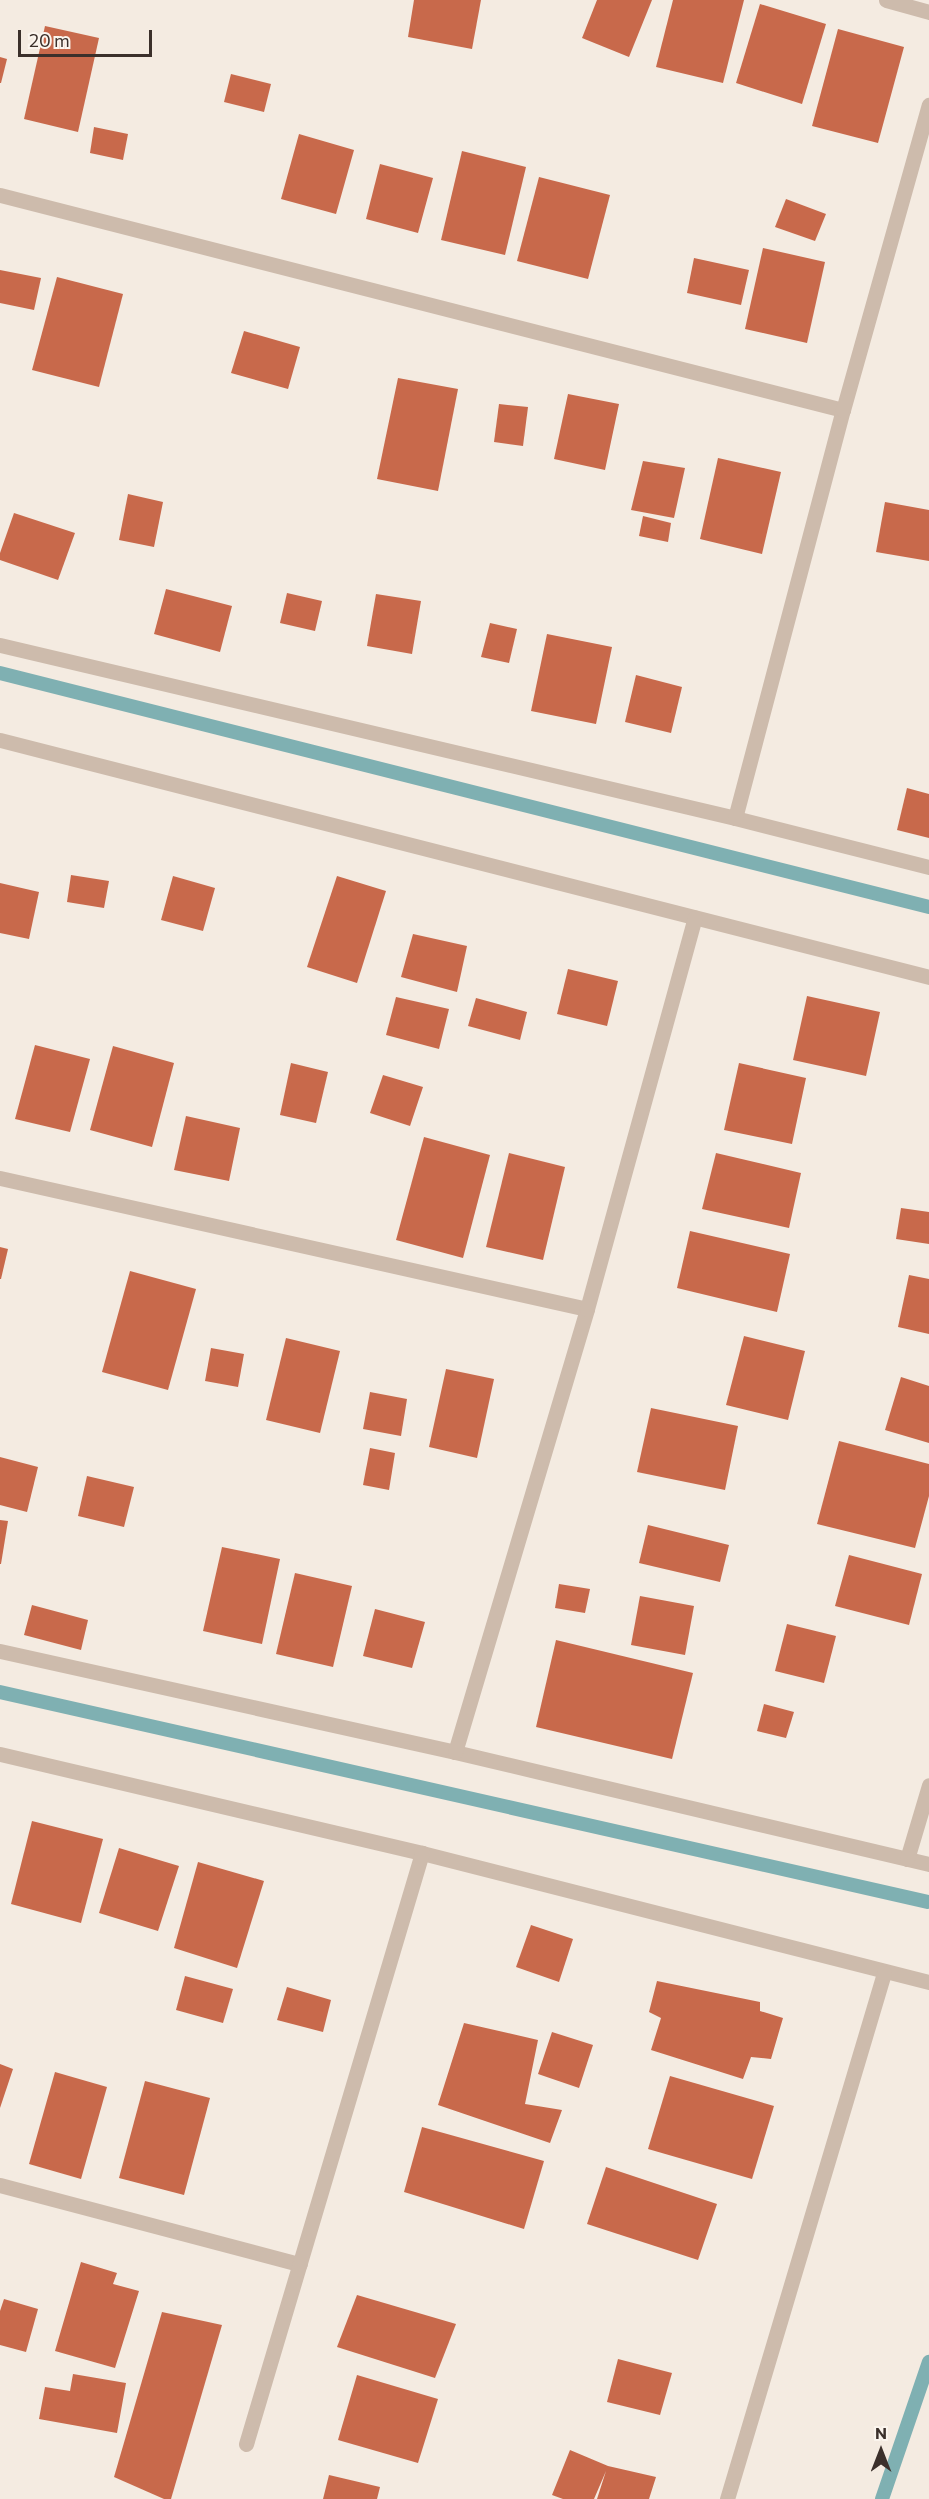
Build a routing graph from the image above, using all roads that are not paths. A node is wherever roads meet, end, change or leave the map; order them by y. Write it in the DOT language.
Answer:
graph roads {
  1 [pos="886,0"];
  2 [pos="929,12"];
  3 [pos="929,105"];
  4 [pos="0,195"];
  5 [pos="843,410"];
  6 [pos="0,645"];
  7 [pos="0,740"];
  8 [pos="735,818"];
  9 [pos="929,867"];
  10 [pos="695,918"];
  11 [pos="929,977"];
  12 [pos="0,1178"];
  13 [pos="587,1309"];
  14 [pos="0,1651"];
  15 [pos="455,1752"];
  16 [pos="0,1754"];
  17 [pos="929,1785"];
  18 [pos="422,1853"];
  19 [pos="906,1859"];
  20 [pos="929,1864"];
  21 [pos="884,1973"];
  22 [pos="929,1982"];
  23 [pos="0,2185"];
  24 [pos="300,2264"];
  25 [pos="246,2444"];
  26 [pos="727,2499"];
  1 -- 2 [label="street"];
  3 -- 5 [label="street"];
  4 -- 5 [label="street"];
  5 -- 8 [label="street"];
  6 -- 8 [label="street"];
  7 -- 10 [label="street"];
  8 -- 9 [label="street"];
  10 -- 11 [label="street"];
  10 -- 13 [label="street"];
  12 -- 13 [label="street"];
  13 -- 15 [label="street"];
  14 -- 15 [label="street"];
  15 -- 19 [label="street"];
  16 -- 18 [label="street"];
  17 -- 19 [label="street"];
  18 -- 21 [label="street"];
  18 -- 24 [label="street"];
  19 -- 20 [label="street"];
  21 -- 22 [label="street"];
  21 -- 26 [label="street"];
  23 -- 24 [label="street"];
  24 -- 25 [label="street"];
}
